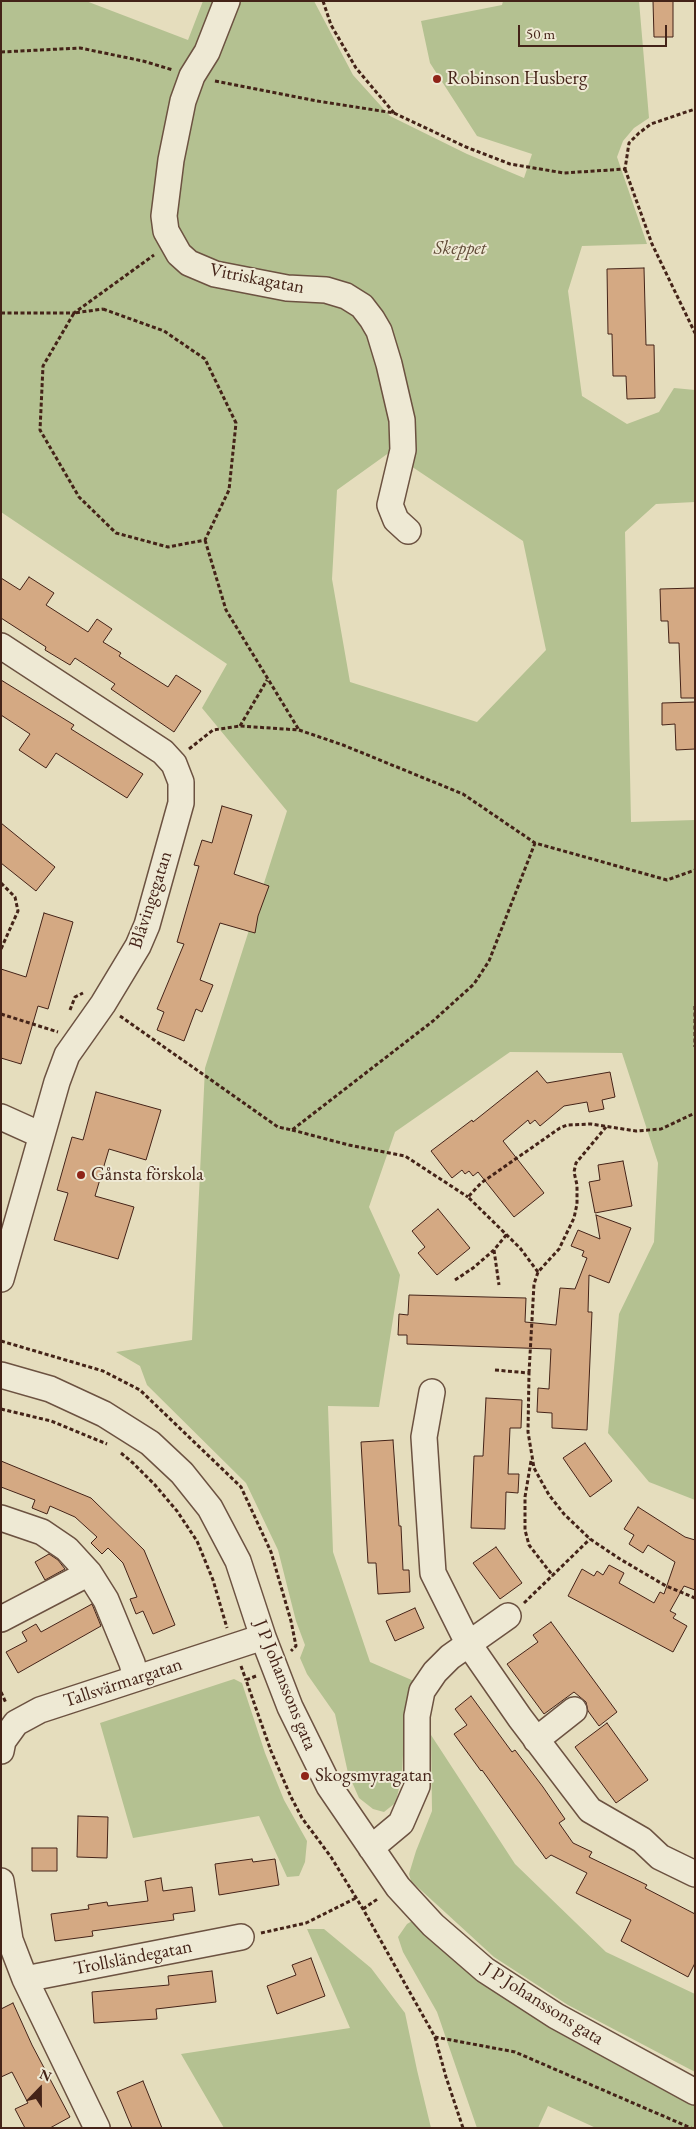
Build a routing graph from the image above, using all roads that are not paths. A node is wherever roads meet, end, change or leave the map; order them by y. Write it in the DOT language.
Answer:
graph roads {
  1 [pos="227,1"];
  2 [pos="408,531"];
  3 [pos="1,646"];
  4 [pos="1,1117"];
  5 [pos="41,1136"];
  6 [pos="1,1279"];
  7 [pos="1,1375"];
  8 [pos="432,1392"];
  9 [pos="1,1518"];
  10 [pos="89,1573"];
  11 [pos="508,1616"];
  12 [pos="1,1619"];
  13 [pos="263,1637"];
  14 [pos="468,1643"];
  15 [pos="136,1678"];
  16 [pos="574,1710"];
  17 [pos="536,1740"];
  18 [pos="1,1751"];
  19 [pos="371,1848"];
  20 [pos="695,1874"];
  21 [pos="1,1881"];
  22 [pos="240,1937"];
  23 [pos="25,1979"];
  24 [pos="695,2092"];
  25 [pos="97,2128"];
  1 -- 2 [label="street, Vitriskagatan"];
  3 -- 5 [label="street, Blåvingegatan"];
  4 -- 5 [label="street"];
  5 -- 6 [label="street, Blåvingegatan"];
  7 -- 13 [label="street, J P Johanssons gata"];
  8 -- 14 [label="street"];
  9 -- 10 [label="street"];
  10 -- 12 [label="street"];
  10 -- 15 [label="street"];
  11 -- 14 [label="street"];
  13 -- 15 [label="street, Tallsvärmargatan"];
  13 -- 19 [label="street, J P Johanssons gata"];
  14 -- 17 [label="street"];
  14 -- 19 [label="street"];
  15 -- 18 [label="street, Tallsvärmargatan"];
  16 -- 17 [label="street"];
  17 -- 20 [label="street"];
  19 -- 24 [label="street, J P Johanssons gata"];
  21 -- 23 [label="street"];
  22 -- 23 [label="street, Trollsländegatan"];
  23 -- 25 [label="street"];
}
